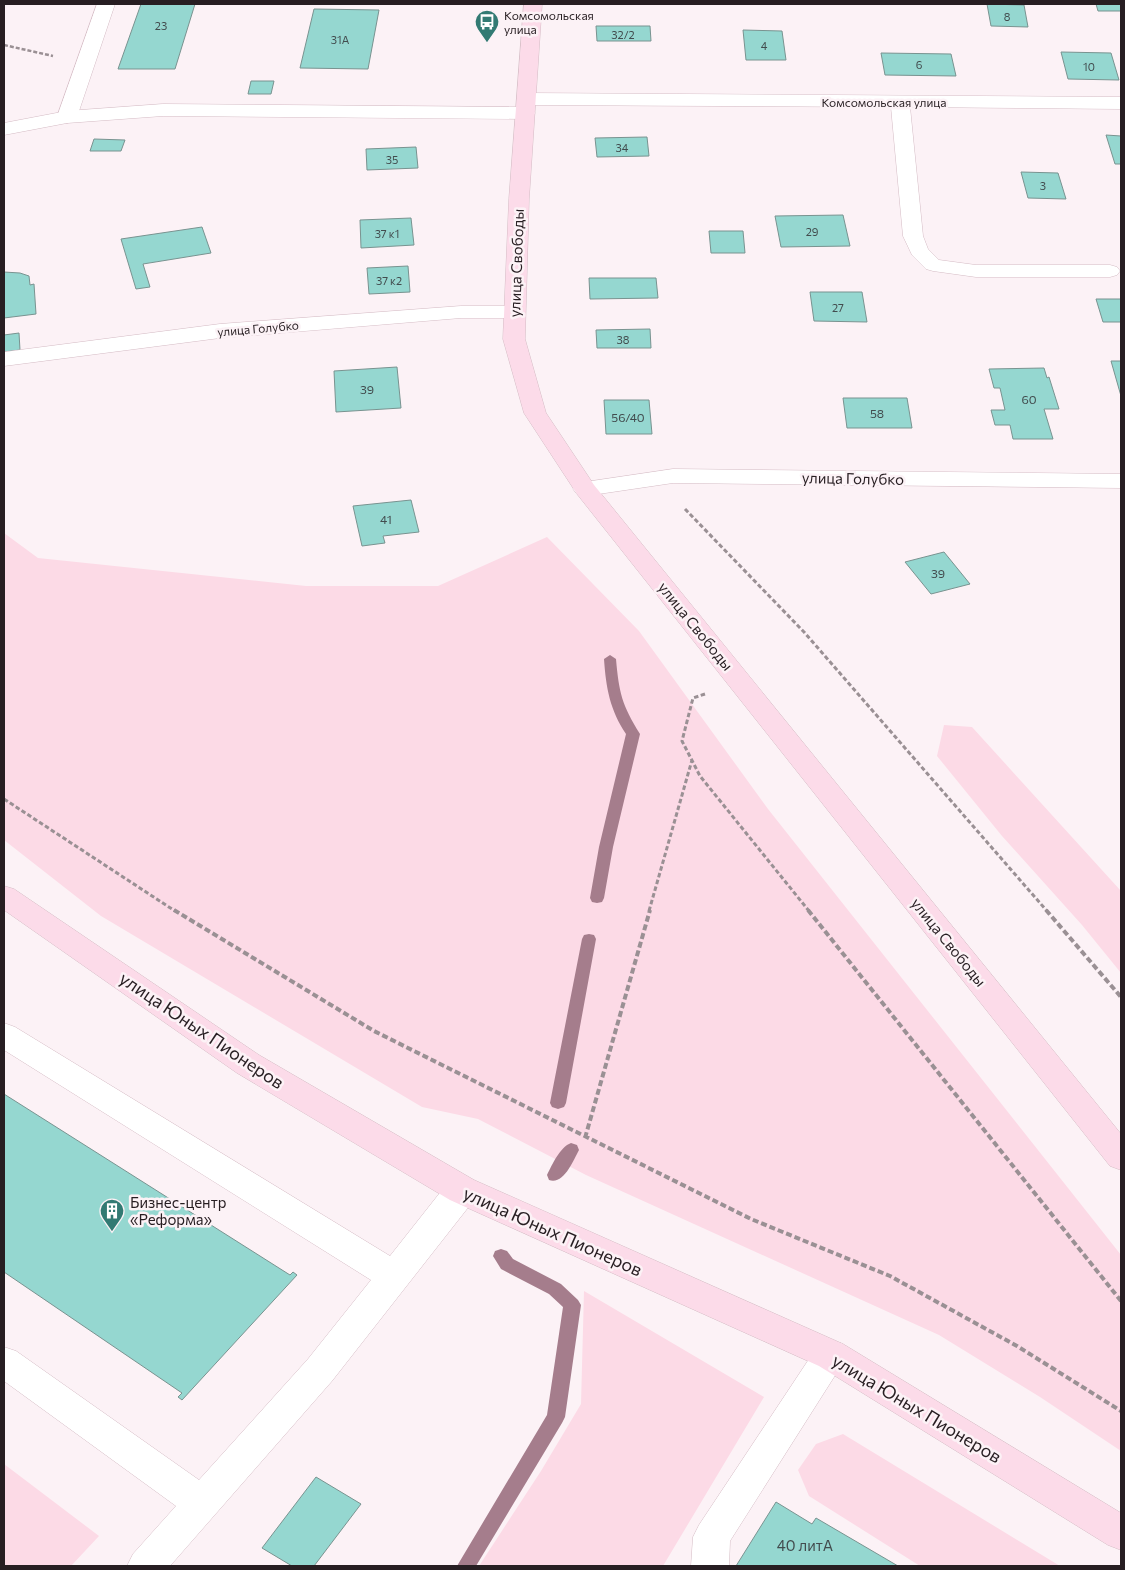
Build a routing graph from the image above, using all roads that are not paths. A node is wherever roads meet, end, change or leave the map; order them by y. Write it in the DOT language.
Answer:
graph roads {
  1 [pos="106,4"];
  2 [pos="533,4"];
  3 [pos="900,102"];
  4 [pos="1121,103"];
  5 [pos="526,106"];
  6 [pos="67,117"];
  7 [pos="4,129"];
  8 [pos="1110,271"];
  9 [pos="514,312"];
  10 [pos="4,359"];
  11 [pos="1121,481"];
  12 [pos="586,489"];
  13 [pos="4,896"];
  14 [pos="4,1035"];
  15 [pos="1121,1157"];
  16 [pos="462,1190"];
  17 [pos="395,1277"];
  18 [pos="832,1355"];
  19 [pos="4,1362"];
  20 [pos="202,1503"];
  21 [pos="1121,1533"];
  22 [pos="146,1566"];
  23 [pos="710,1566"];
  1 -- 6 [label="street"];
  2 -- 5 [label="main road, улица Свободы"];
  3 -- 4 [label="street, Комсомольская улица"];
  3 -- 5 [label="street, Комсомольская улица"];
  3 -- 8 [label="street"];
  5 -- 6 [label="street, Комсомольская улица"];
  5 -- 9 [label="main road, улица Свободы"];
  6 -- 7 [label="street, Комсомольская улица"];
  9 -- 10 [label="street, улица Голубко"];
  9 -- 12 [label="main road, улица Свободы"];
  11 -- 12 [label="street, улица Голубко"];
  12 -- 15 [label="main road, улица Свободы"];
  13 -- 16 [label="main road, улица Юных Пионеров"];
  14 -- 17 [label="street"];
  16 -- 17 [label="street"];
  16 -- 18 [label="main road, улица Юных Пионеров"];
  17 -- 20 [label="street"];
  18 -- 21 [label="main road, улица Юных Пионеров"];
  18 -- 23 [label="street"];
  19 -- 20 [label="street"];
  20 -- 22 [label="street"];
}
